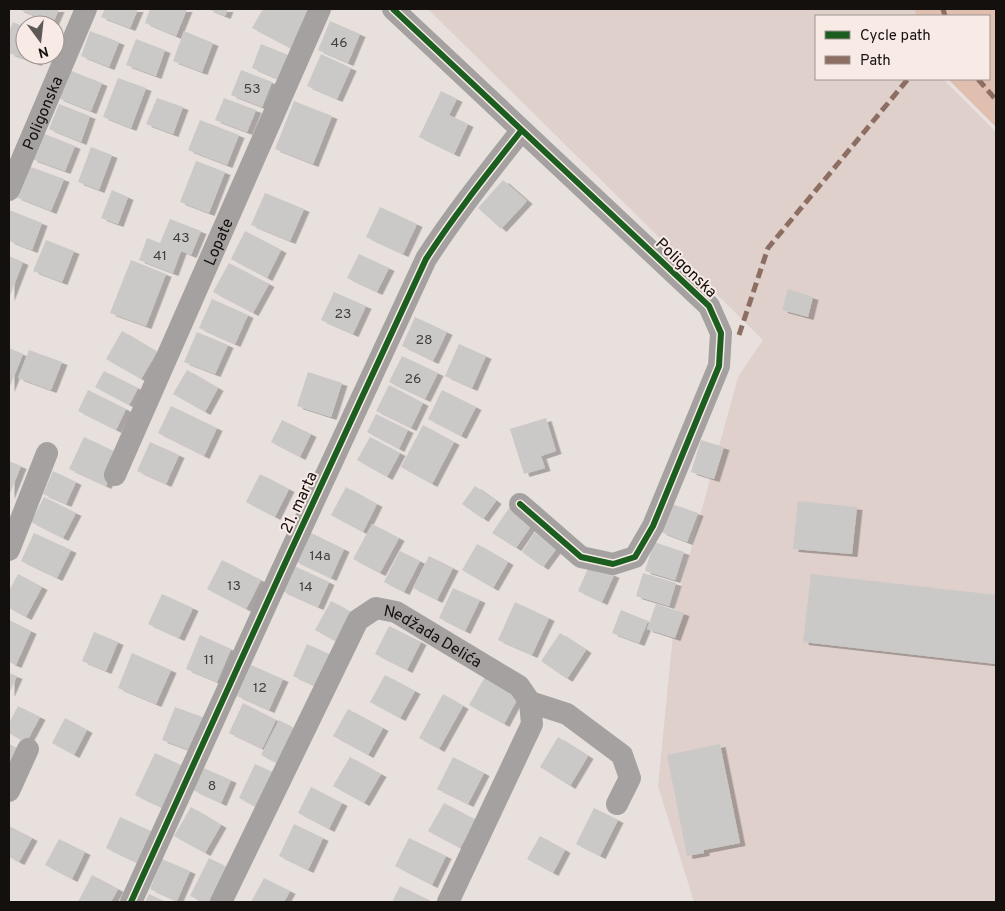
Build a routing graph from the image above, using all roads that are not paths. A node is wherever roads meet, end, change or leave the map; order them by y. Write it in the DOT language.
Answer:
graph roads {
  1 [pos="86,9"];
  2 [pos="320,9"];
  3 [pos="393,9"];
  4 [pos="521,131"];
  5 [pos="9,190"];
  6 [pos="47,453"];
  7 [pos="115,475"];
  8 [pos="520,504"];
  9 [pos="9,550"];
  10 [pos="530,702"];
  11 [pos="28,749"];
  12 [pos="9,791"];
  13 [pos="617,804"];
  14 [pos="132,902"];
  15 [pos="221,902"];
  16 [pos="448,902"];
  1 -- 5 [label="street, Poligonska"];
  2 -- 7 [label="street, Lopate"];
  3 -- 4 [label="street, Poligonska"];
  4 -- 8 [label="street, Poligonska"];
  4 -- 14 [label="street, 21. marta"];
  6 -- 9 [label="street"];
  10 -- 13 [label="street"];
  10 -- 15 [label="street, Nedžada Delića"];
  10 -- 16 [label="street"];
  11 -- 12 [label="street"];
}
